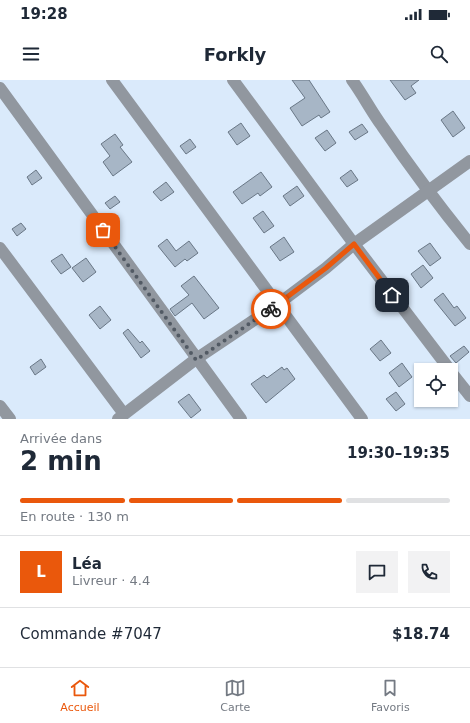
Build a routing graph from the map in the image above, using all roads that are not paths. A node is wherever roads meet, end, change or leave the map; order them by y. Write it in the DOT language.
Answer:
graph roads {
  1 [pos="112,80"];
  2 [pos="233,80"];
  3 [pos="352,80"];
  4 [pos="0,88"];
  5 [pos="470,161"];
  6 [pos="429,192"];
  7 [pos="354,244"];
  8 [pos="470,244"];
  9 [pos="0,248"];
  10 [pos="278,304"];
  11 [pos="196,360"];
  12 [pos="444,363"];
  13 [pos="458,381"];
  14 [pos="470,396"];
  15 [pos="0,406"];
  16 [pos="121,417"];
  17 [pos="10,419"];
  18 [pos="241,419"];
  19 [pos="362,419"];
  1 -- 10 [label="street"];
  2 -- 7 [label="street"];
  3 -- 6 [label="street"];
  4 -- 11 [label="street"];
  5 -- 6 [label="street"];
  6 -- 7 [label="street"];
  6 -- 8 [label="street"];
  7 -- 10 [label="street"];
  7 -- 12 [label="street"];
  9 -- 16 [label="street"];
  10 -- 11 [label="street"];
  10 -- 19 [label="street"];
  11 -- 16 [label="street"];
  11 -- 18 [label="street"];
  13 -- 14 [label="street"];
  15 -- 17 [label="street"];
}
